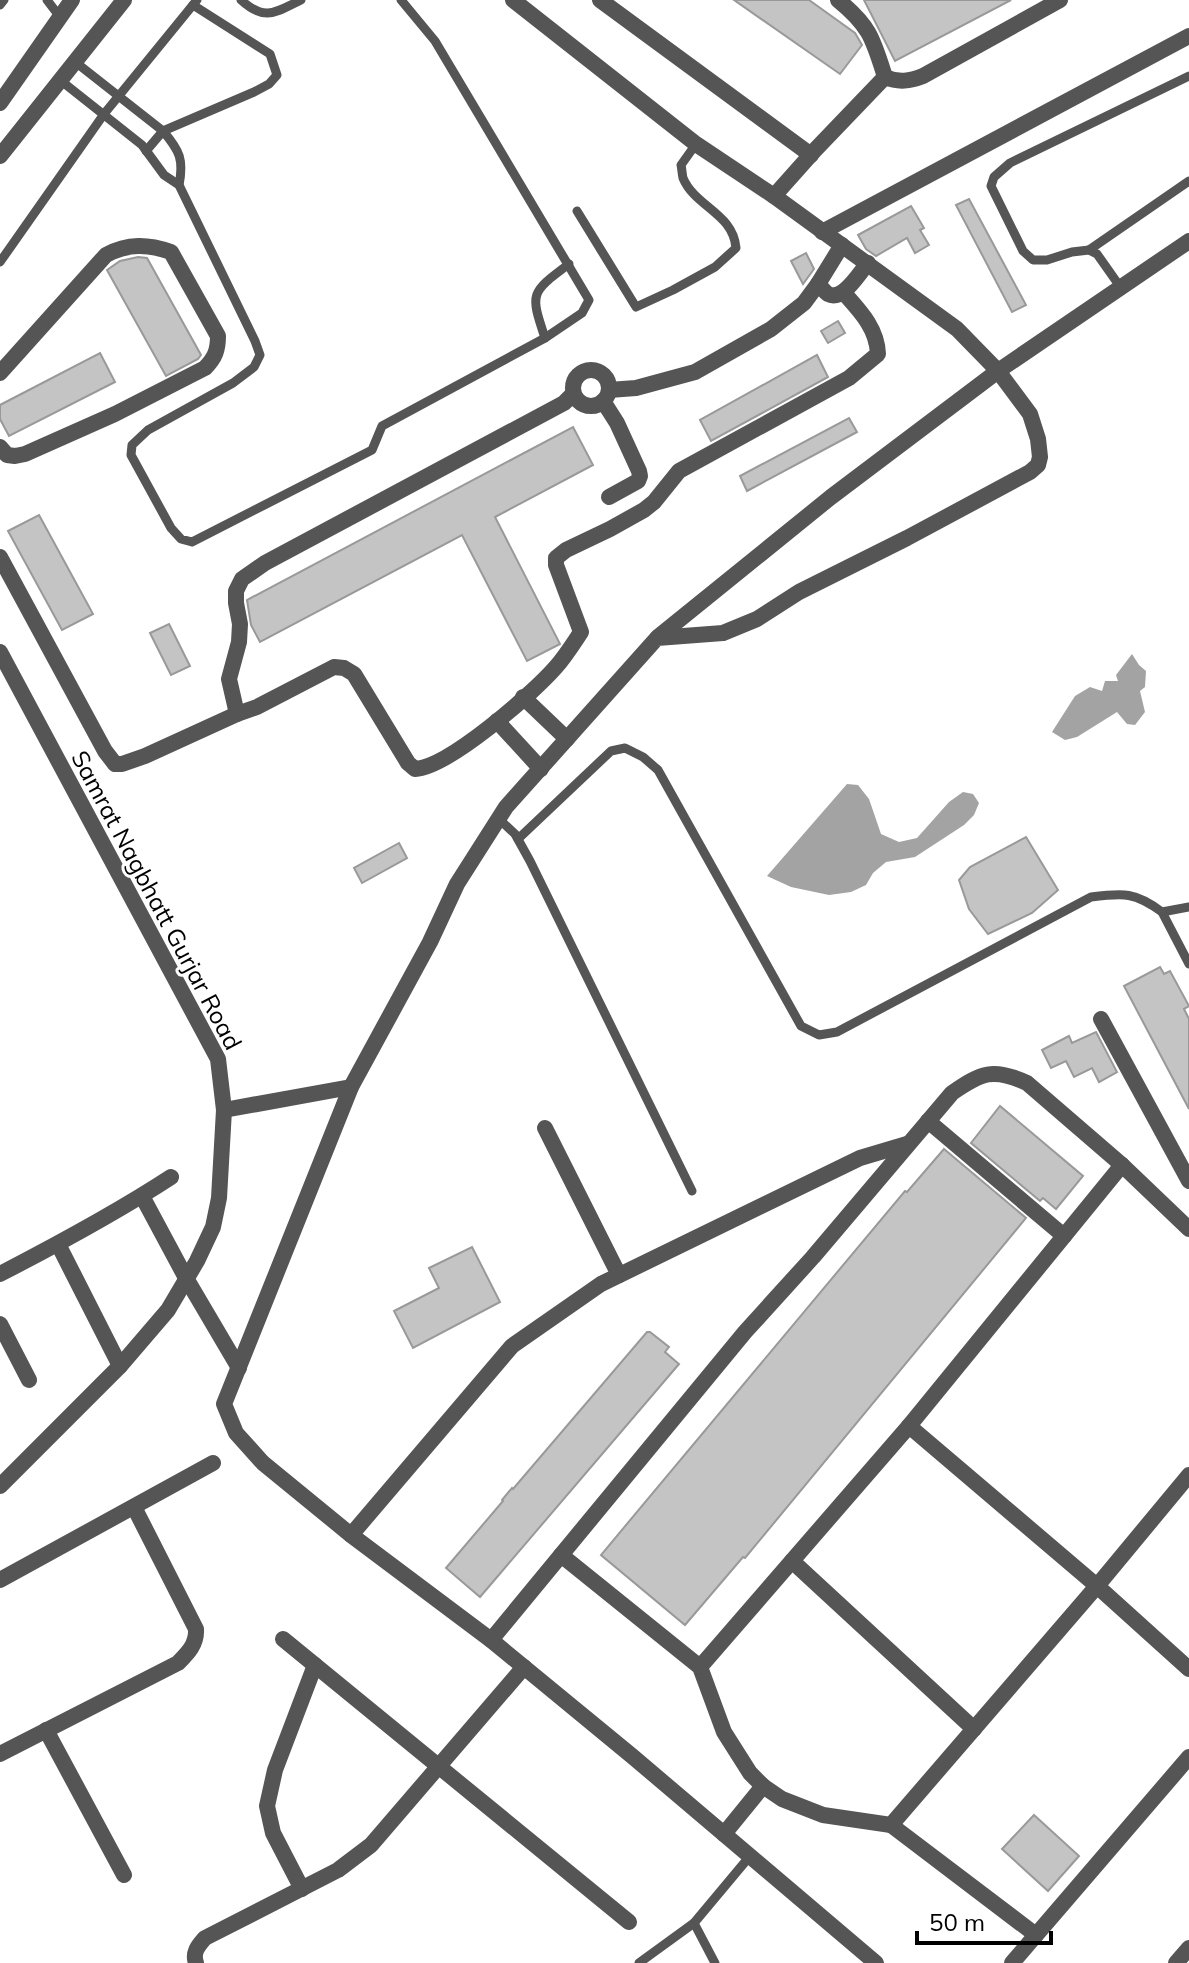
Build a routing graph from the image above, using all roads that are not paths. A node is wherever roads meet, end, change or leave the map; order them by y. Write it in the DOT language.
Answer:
graph roads {
  1 [pos="47,0"];
  2 [pos="72,0"];
  3 [pos="124,0"];
  4 [pos="241,0"];
  5 [pos="301,0"];
  6 [pos="401,0"];
  7 [pos="513,0"];
  8 [pos="600,0"];
  9 [pos="838,0"];
  10 [pos="1060,0"];
  11 [pos="195,2"];
  12 [pos="532,5"];
  13 [pos="60,17"];
  14 [pos="1189,36"];
  15 [pos="74,61"];
  16 [pos="1189,76"];
  17 [pos="885,77"];
  18 [pos="60,80"];
  19 [pos="117,97"];
  20 [pos="0,103"];
  21 [pos="104,114"];
  22 [pos="163,131"];
  23 [pos="696,144"];
  24 [pos="146,151"];
  25 [pos="811,155"];
  26 [pos="0,156"];
  27 [pos="1189,181"];
  28 [pos="179,185"];
  29 [pos="774,196"];
  30 [pos="577,211"];
  31 [pos="822,232"];
  32 [pos="1189,241"];
  33 [pos="842,245"];
  34 [pos="1089,250"];
  35 [pos="0,262"];
  36 [pos="868,263"];
  37 [pos="569,264"];
  38 [pos="818,284"];
  39 [pos="1121,288"];
  40 [pos="843,292"];
  41 [pos="545,338"];
  42 [pos="998,371"];
  43 [pos="0,373"];
  44 [pos="573,394"];
  45 [pos="606,396"];
  46 [pos="0,447"];
  47 [pos="609,497"];
  48 [pos="0,557"];
  49 [pos="657,638"];
  50 [pos="0,652"];
  51 [pos="523,697"];
  52 [pos="237,714"];
  53 [pos="497,721"];
  54 [pos="567,739"];
  55 [pos="541,769"];
  56 [pos="499,819"];
  57 [pos="518,839"];
  58 [pos="1189,907"];
  59 [pos="1162,912"];
  60 [pos="1189,964"];
  61 [pos="1101,1019"];
  62 [pos="351,1087"];
  63 [pos="224,1110"];
  64 [pos="928,1121"];
  65 [pos="545,1128"];
  66 [pos="907,1144"];
  67 [pos="1122,1165"];
  68 [pos="171,1177"];
  69 [pos="1189,1181"];
  70 [pos="692,1191"];
  71 [pos="142,1196"];
  72 [pos="1189,1229"];
  73 [pos="1064,1236"];
  74 [pos="58,1244"];
  75 [pos="0,1274"];
  76 [pos="619,1275"];
  77 [pos="186,1278"];
  78 [pos="0,1324"];
  79 [pos="120,1366"];
  80 [pos="239,1368"];
  81 [pos="29,1380"];
  82 [pos="909,1426"];
  83 [pos="213,1463"];
  84 [pos="1189,1475"];
  85 [pos="0,1486"];
  86 [pos="134,1507"];
  87 [pos="351,1535"];
  88 [pos="561,1555"];
  89 [pos="792,1561"];
  90 [pos="0,1580"];
  91 [pos="1097,1586"];
  92 [pos="283,1639"];
  93 [pos="491,1640"];
  94 [pos="315,1665"];
  95 [pos="524,1667"];
  96 [pos="700,1667"];
  97 [pos="1189,1669"];
  98 [pos="974,1729"];
  99 [pos="46,1730"];
  100 [pos="0,1754"];
  101 [pos="1189,1757"];
  102 [pos="439,1766"];
  103 [pos="763,1786"];
  104 [pos="891,1825"];
  105 [pos="724,1834"];
  106 [pos="750,1856"];
  107 [pos="124,1875"];
  108 [pos="302,1889"];
  109 [pos="629,1922"];
  110 [pos="694,1923"];
  111 [pos="1036,1935"];
  112 [pos="1189,1948"];
  113 [pos="196,1963"];
  114 [pos="639,1963"];
  115 [pos="715,1963"];
  116 [pos="876,1963"];
  117 [pos="1012,1963"];
  118 [pos="1176,1963"];
  1 -- 13 [label="lane"];
  2 -- 13 [label="street"];
  3 -- 15 [label="street"];
  4 -- 5 [label="lane"];
  6 -- 37 [label="lane"];
  7 -- 12 [label="street"];
  8 -- 25 [label="street"];
  9 -- 17 [label="street"];
  10 -- 17 [label="street"];
  11 -- 19 [label="lane"];
  11 -- 22 [label="lane"];
  12 -- 23 [label="street"];
  13 -- 20 [label="street"];
  14 -- 31 [label="street"];
  15 -- 18 [label="street"];
  15 -- 19 [label="lane"];
  16 -- 34 [label="lane"];
  17 -- 25 [label="street"];
  18 -- 21 [label="lane"];
  18 -- 26 [label="street"];
  19 -- 21 [label="lane"];
  19 -- 22 [label="lane"];
  21 -- 24 [label="lane"];
  21 -- 35 [label="lane"];
  22 -- 24 [label="lane"];
  22 -- 28 [label="lane"];
  23 -- 29 [label="street"];
  23 -- 30 [label="lane"];
  24 -- 28 [label="lane"];
  25 -- 29 [label="street"];
  27 -- 34 [label="lane"];
  28 -- 41 [label="lane"];
  29 -- 31 [label="street"];
  31 -- 33 [label="street"];
  32 -- 39 [label="street"];
  33 -- 36 [label="street"];
  33 -- 38 [label="street"];
  34 -- 39 [label="lane"];
  36 -- 40 [label="street"];
  36 -- 42 [label="street"];
  37 -- 41 [label="lane"];
  37 -- 41 [label="lane"];
  38 -- 40 [label="street"];
  38 -- 45 [label="street"];
  39 -- 42 [label="street"];
  40 -- 51 [label="street"];
  42 -- 49 [label="street"];
  42 -- 49 [label="street"];
  43 -- 46 [label="street"];
  44 -- 45 [label="street"];
  44 -- 45 [label="street"];
  44 -- 52 [label="street"];
  45 -- 47 [label="street"];
  48 -- 52 [label="street"];
  49 -- 54 [label="street"];
  50 -- 63 [label="street, Samrat Nagbhatt Gurjar Road"];
  51 -- 53 [label="street"];
  51 -- 54 [label="street"];
  52 -- 53 [label="street"];
  53 -- 55 [label="street"];
  54 -- 55 [label="street"];
  55 -- 56 [label="street"];
  56 -- 57 [label="lane"];
  56 -- 62 [label="street"];
  57 -- 59 [label="lane"];
  57 -- 70 [label="lane"];
  58 -- 59 [label="lane"];
  59 -- 60 [label="lane"];
  61 -- 69 [label="street"];
  62 -- 63 [label="street"];
  62 -- 80 [label="street"];
  63 -- 77 [label="street, Samrat Nagbhatt Gurjar Road"];
  64 -- 66 [label="street"];
  64 -- 67 [label="street"];
  64 -- 73 [label="street"];
  65 -- 76 [label="street"];
  66 -- 76 [label="street"];
  66 -- 88 [label="street"];
  67 -- 72 [label="street"];
  67 -- 73 [label="street"];
  68 -- 71 [label="street"];
  71 -- 74 [label="street"];
  71 -- 77 [label="street"];
  73 -- 82 [label="street"];
  74 -- 75 [label="street"];
  74 -- 79 [label="street"];
  76 -- 87 [label="street"];
  77 -- 79 [label="street, Samrat Nagbhatt Gurjar Road"];
  77 -- 80 [label="street"];
  78 -- 81 [label="street"];
  79 -- 85 [label="street, Samrat Nagbhatt Gurjar Road"];
  80 -- 87 [label="street"];
  82 -- 89 [label="street"];
  82 -- 91 [label="street"];
  83 -- 86 [label="street"];
  84 -- 91 [label="street"];
  86 -- 90 [label="street"];
  86 -- 99 [label="street"];
  87 -- 93 [label="street"];
  88 -- 93 [label="street"];
  88 -- 96 [label="street"];
  89 -- 96 [label="street"];
  89 -- 98 [label="street"];
  91 -- 97 [label="street"];
  91 -- 98 [label="street"];
  92 -- 94 [label="street"];
  93 -- 95 [label="street"];
  94 -- 102 [label="street"];
  94 -- 108 [label="street"];
  95 -- 102 [label="street"];
  95 -- 105 [label="street"];
  96 -- 103 [label="street"];
  98 -- 104 [label="street"];
  99 -- 100 [label="street"];
  99 -- 107 [label="street"];
  101 -- 111 [label="street"];
  102 -- 108 [label="street"];
  102 -- 109 [label="street"];
  103 -- 104 [label="street"];
  103 -- 105 [label="street"];
  104 -- 111 [label="street"];
  105 -- 106 [label="street"];
  106 -- 110 [label="lane"];
  106 -- 116 [label="street"];
  108 -- 113 [label="street"];
  110 -- 114 [label="lane"];
  110 -- 115 [label="lane"];
  111 -- 117 [label="street"];
  112 -- 118 [label="street"];
}
